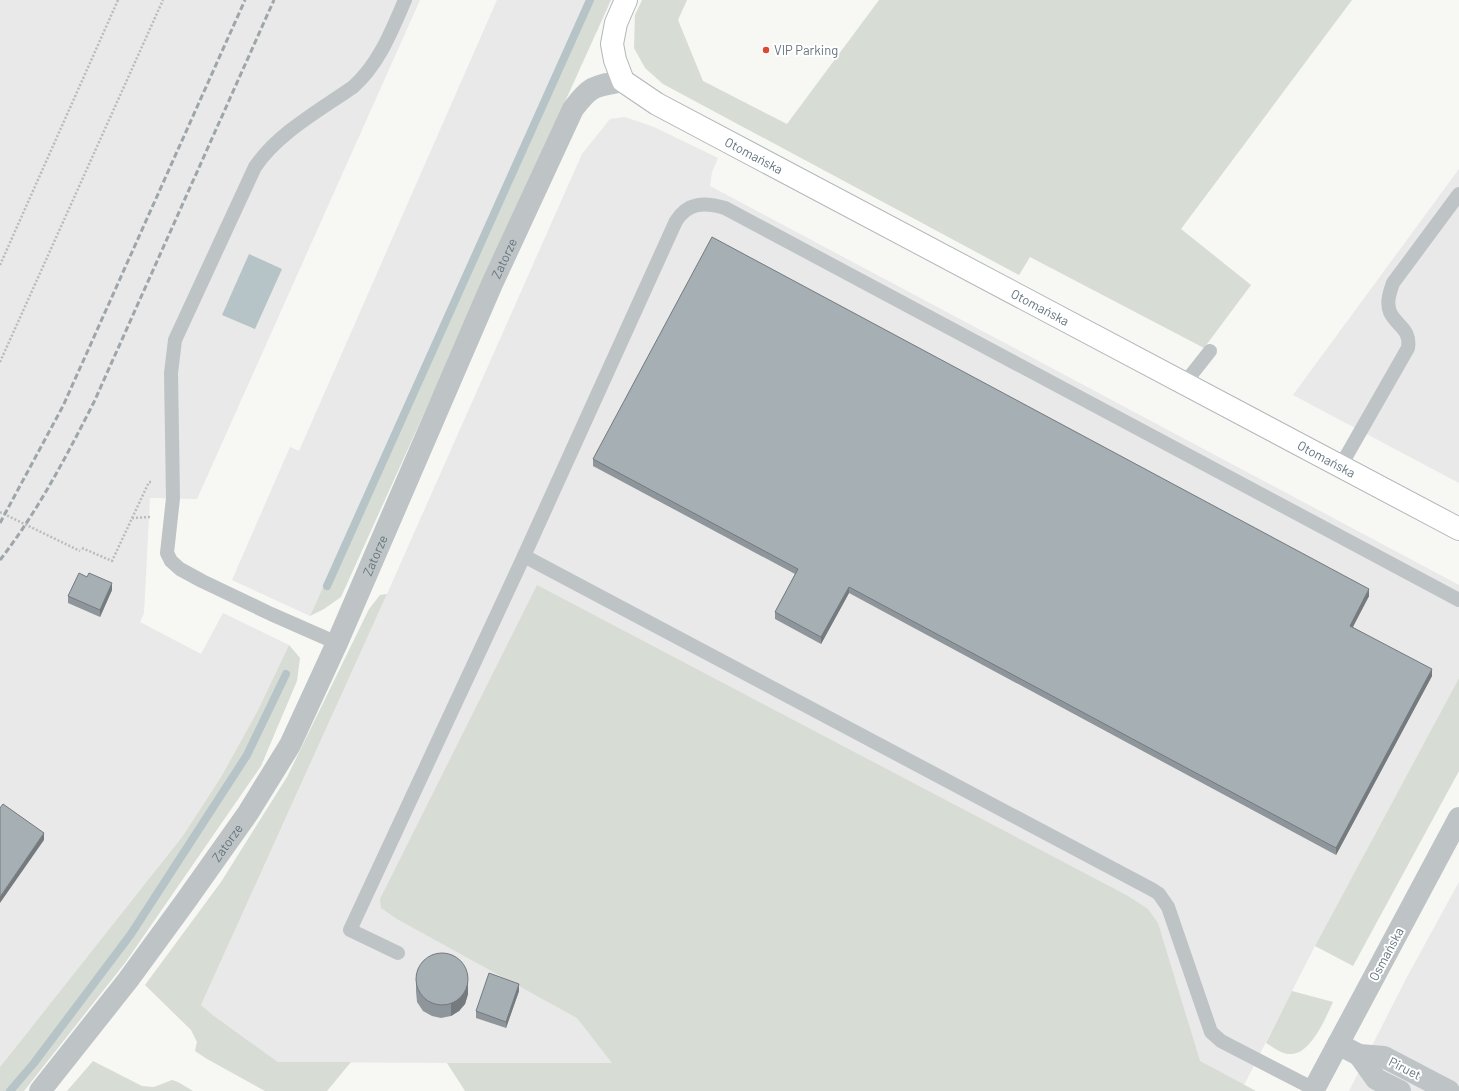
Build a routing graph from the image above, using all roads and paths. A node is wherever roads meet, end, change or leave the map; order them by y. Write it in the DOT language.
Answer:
graph roads {
  1 [pos="118,0"];
  2 [pos="163,0"];
  3 [pos="405,0"];
  4 [pos="626,0"];
  5 [pos="623,81"];
  6 [pos="1459,194"];
  7 [pos="0,266"];
  8 [pos="1210,351"];
  9 [pos="0,362"];
  10 [pos="1184,384"];
  11 [pos="1340,467"];
  12 [pos="172,484"];
  13 [pos="0,512"];
  14 [pos="149,516"];
  15 [pos="132,518"];
  16 [pos="1459,529"];
  17 [pos="524,556"];
  18 [pos="1459,600"];
  19 [pos="337,643"];
  20 [pos="1459,818"];
  21 [pos="398,953"];
  22 [pos="1338,1044"];
  23 [pos="1359,1055"];
  24 [pos="1314,1090"];
  25 [pos="40,1091"];
  26 [pos="1400,1091"];
  27 [pos="1449,1091"];
  1 -- 7 [label="path"];
  2 -- 9 [label="path"];
  3 -- 12 [label="lane"];
  4 -- 5 [label="street"];
  5 -- 10 [label="street, Otomańska"];
  5 -- 19 [label="street, Zatorze"];
  6 -- 11 [label="lane"];
  8 -- 10 [label="lane"];
  10 -- 11 [label="street, Otomańska"];
  11 -- 16 [label="street, Otomańska"];
  12 -- 15 [label="path"];
  12 -- 19 [label="lane"];
  13 -- 15 [label="path"];
  14 -- 15 [label="path"];
  17 -- 18 [label="lane"];
  17 -- 21 [label="lane"];
  17 -- 24 [label="lane"];
  19 -- 25 [label="street, Zatorze"];
  20 -- 22 [label="street, Osmańska"];
  22 -- 23 [label="street, Piruet"];
  22 -- 24 [label="street, Osmańska"];
  23 -- 26 [label="street, Piruet"];
  23 -- 27 [label="street, Piruet"];
}
